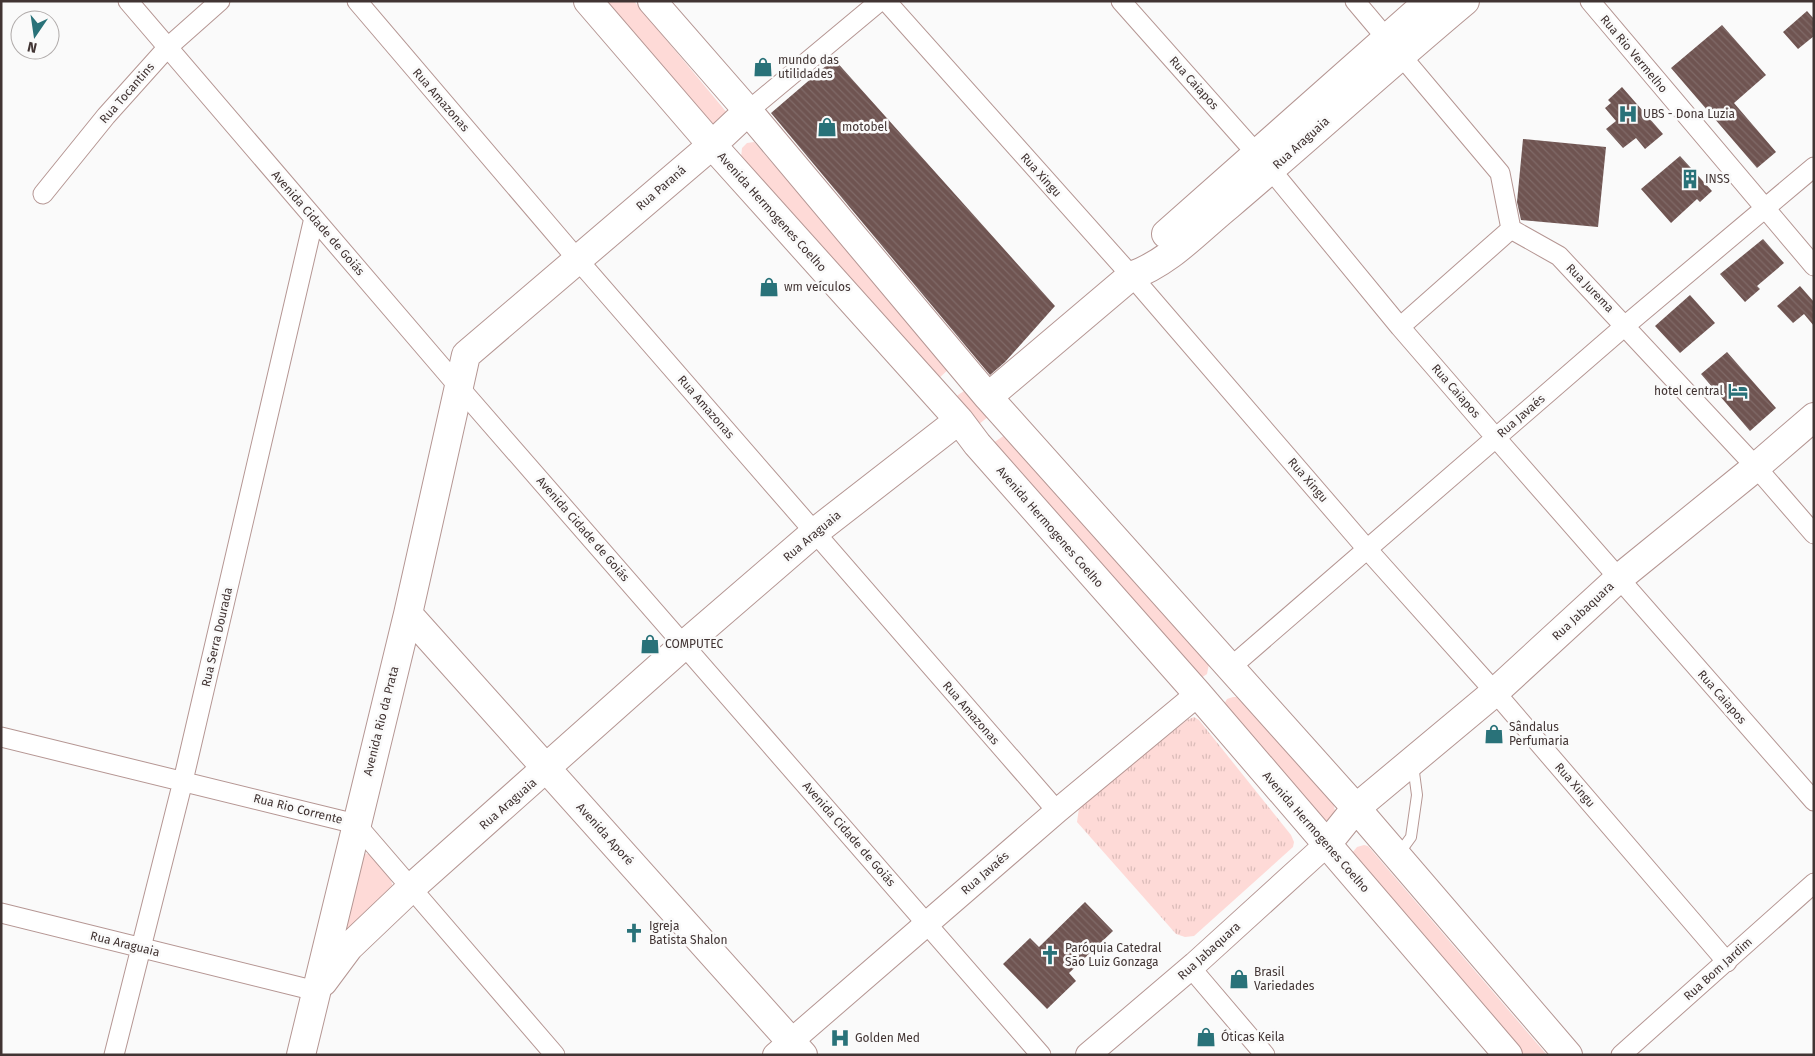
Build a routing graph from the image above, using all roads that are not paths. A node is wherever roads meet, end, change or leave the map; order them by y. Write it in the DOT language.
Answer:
graph roads {
  1 [pos="128,1"];
  2 [pos="220,1"];
  3 [pos="356,1"];
  4 [pos="588,1"];
  5 [pos="652,1"];
  6 [pos="880,1"];
  7 [pos="886,1"];
  8 [pos="1122,1"];
  9 [pos="1356,1"];
  10 [pos="1429,1"];
  11 [pos="1465,1"];
  12 [pos="1590,1"];
  13 [pos="1393,46"];
  14 [pos="167,48"];
  15 [pos="748,110"];
  16 [pos="712,144"];
  17 [pos="1263,161"];
  18 [pos="1814,167"];
  19 [pos="43,194"];
  20 [pos="1764,209"];
  21 [pos="314,218"];
  22 [pos="1511,229"];
  23 [pos="578,260"];
  24 [pos="1814,266"];
  25 [pos="1131,276"];
  26 [pos="1626,326"];
  27 [pos="1400,327"];
  28 [pos="458,386"];
  29 [pos="988,397"];
  30 [pos="1814,417"];
  31 [pos="959,420"];
  32 [pos="1496,438"];
  33 [pos="1756,467"];
  34 [pos="815,532"];
  35 [pos="1814,534"];
  36 [pos="1367,549"];
  37 [pos="1618,579"];
  38 [pos="408,614"];
  39 [pos="684,645"];
  40 [pos="1231,667"];
  41 [pos="1496,692"];
  42 [pos="1198,694"];
  43 [pos="1,737"];
  44 [pos="1413,760"];
  45 [pos="547,770"];
  46 [pos="183,781"];
  47 [pos="1814,801"];
  48 [pos="1356,808"];
  49 [pos="1057,811"];
  50 [pos="356,824"];
  51 [pos="1327,844"];
  52 [pos="1397,856"];
  53 [pos="1814,883"];
  54 [pos="411,888"];
  55 [pos="1,914"];
  56 [pos="926,923"];
  57 [pos="140,948"];
  58 [pos="1726,962"];
  59 [pos="1191,968"];
  60 [pos="316,991"];
  61 [pos="789,1050"];
  62 [pos="114,1055"];
  63 [pos="300,1055"];
  64 [pos="555,1055"];
  65 [pos="1041,1055"];
  66 [pos="1088,1055"];
  67 [pos="1265,1055"];
  68 [pos="1508,1055"];
  69 [pos="1568,1055"];
  70 [pos="1621,1055"];
  1 -- 14 [label="street, Avenida Cidade de Goiás"];
  2 -- 14 [label="street, Rua Tocantins"];
  3 -- 23 [label="street, Rua Amazonas"];
  4 -- 16 [label="main road, Avenida Hermogenes Coelho"];
  5 -- 15 [label="main road"];
  6 -- 15 [label="street, Rua Paraná"];
  7 -- 25 [label="street, Rua Xingu"];
  8 -- 17 [label="street, Rua Caiapos"];
  9 -- 13 [label="street"];
  10 -- 13 [label="main road, Rua Araguaia"];
  11 -- 13 [label="main road, Rua Araguaia"];
  12 -- 20 [label="street, Rua Rio Vermelho"];
  13 -- 17 [label="main road, Rua Araguaia"];
  13 -- 22 [label="street"];
  14 -- 19 [label="street, Rua Tocantins"];
  14 -- 21 [label="street, Avenida Cidade de Goiás"];
  15 -- 16 [label="main road, Rua Paraná"];
  15 -- 29 [label="main road"];
  16 -- 23 [label="main road, Rua Paraná"];
  16 -- 31 [label="main road, Avenida Hermogenes Coelho"];
  17 -- 25 [label="main road, Rua Araguaia"];
  17 -- 27 [label="street, Rua Caiapos"];
  18 -- 20 [label="street, Rua Javaés"];
  20 -- 24 [label="street, Rua Rio Vermelho"];
  20 -- 26 [label="street, Rua Javaés"];
  21 -- 28 [label="street, Avenida Cidade de Goiás"];
  21 -- 46 [label="street, Rua Serra Dourada"];
  22 -- 26 [label="street, Rua Jurema"];
  22 -- 27 [label="street"];
  23 -- 28 [label="main road, Rua Paraná"];
  23 -- 34 [label="street, Rua Amazonas"];
  25 -- 29 [label="main road, Rua Araguaia"];
  25 -- 36 [label="street, Rua Xingu"];
  26 -- 32 [label="street, Rua Javaés"];
  26 -- 33 [label="street, Rua Jurema"];
  27 -- 32 [label="street, Rua Caiapos"];
  28 -- 38 [label="main road, Avenida Rio da Prata"];
  28 -- 39 [label="street, Avenida Cidade de Goiás"];
  29 -- 31 [label="main road"];
  29 -- 40 [label="main road"];
  30 -- 33 [label="main road, Rua Jabaquara"];
  31 -- 34 [label="main road, Rua Araguaia"];
  31 -- 42 [label="main road, Avenida Hermogenes Coelho"];
  32 -- 36 [label="street, Rua Javaés"];
  32 -- 37 [label="street, Rua Caiapos"];
  33 -- 35 [label="street, Rua Jurema"];
  33 -- 37 [label="main road, Rua Jabaquara"];
  34 -- 39 [label="main road, Rua Araguaia"];
  34 -- 49 [label="street, Rua Amazonas"];
  36 -- 40 [label="street, Rua Javaés"];
  36 -- 41 [label="street, Rua Xingu"];
  37 -- 41 [label="main road, Rua Jabaquara"];
  37 -- 47 [label="street, Rua Caiapos"];
  38 -- 45 [label="main road, Avenida Aporé"];
  38 -- 50 [label="main road, Avenida Rio da Prata"];
  39 -- 45 [label="main road, Rua Araguaia"];
  39 -- 56 [label="street, Avenida Cidade de Goiás"];
  40 -- 42 [label="main road"];
  40 -- 48 [label="main road"];
  41 -- 44 [label="main road, Rua Jabaquara"];
  41 -- 58 [label="street, Rua Xingu"];
  42 -- 49 [label="street, Rua Javaés"];
  42 -- 51 [label="main road, Avenida Hermogenes Coelho"];
  43 -- 46 [label="street, Rua Rio Corrente"];
  44 -- 48 [label="main road, Rua Jabaquara"];
  44 -- 52 [label="lane"];
  45 -- 54 [label="main road, Rua Araguaia"];
  45 -- 61 [label="main road, Avenida Aporé"];
  46 -- 50 [label="street, Rua Rio Corrente"];
  46 -- 57 [label="street, Rua Serra Dourada"];
  48 -- 51 [label="main road, Rua Jabaquara"];
  48 -- 52 [label="main road"];
  49 -- 56 [label="street, Rua Javaés"];
  50 -- 54 [label="street, Rua Rio Corrente"];
  50 -- 60 [label="main road, Avenida Rio da Prata"];
  51 -- 59 [label="street, Rua Jabaquara"];
  51 -- 68 [label="main road, Avenida Hermogenes Coelho"];
  52 -- 69 [label="main road"];
  53 -- 58 [label="street, Rua Bom Jardim"];
  54 -- 60 [label="main road, Rua Araguaia"];
  54 -- 64 [label="street, Rua Rio Corrente"];
  55 -- 57 [label="street, Rua Araguaia"];
  56 -- 61 [label="street, Rua Javaés"];
  56 -- 65 [label="street, Avenida Cidade de Goiás"];
  57 -- 60 [label="street, Rua Araguaia"];
  57 -- 62 [label="street, Rua Serra Dourada"];
  58 -- 70 [label="street, Rua Bom Jardim"];
  59 -- 66 [label="street, Rua Jabaquara"];
  59 -- 67 [label="street"];
  60 -- 63 [label="main road, Avenida Rio da Prata"];
}
